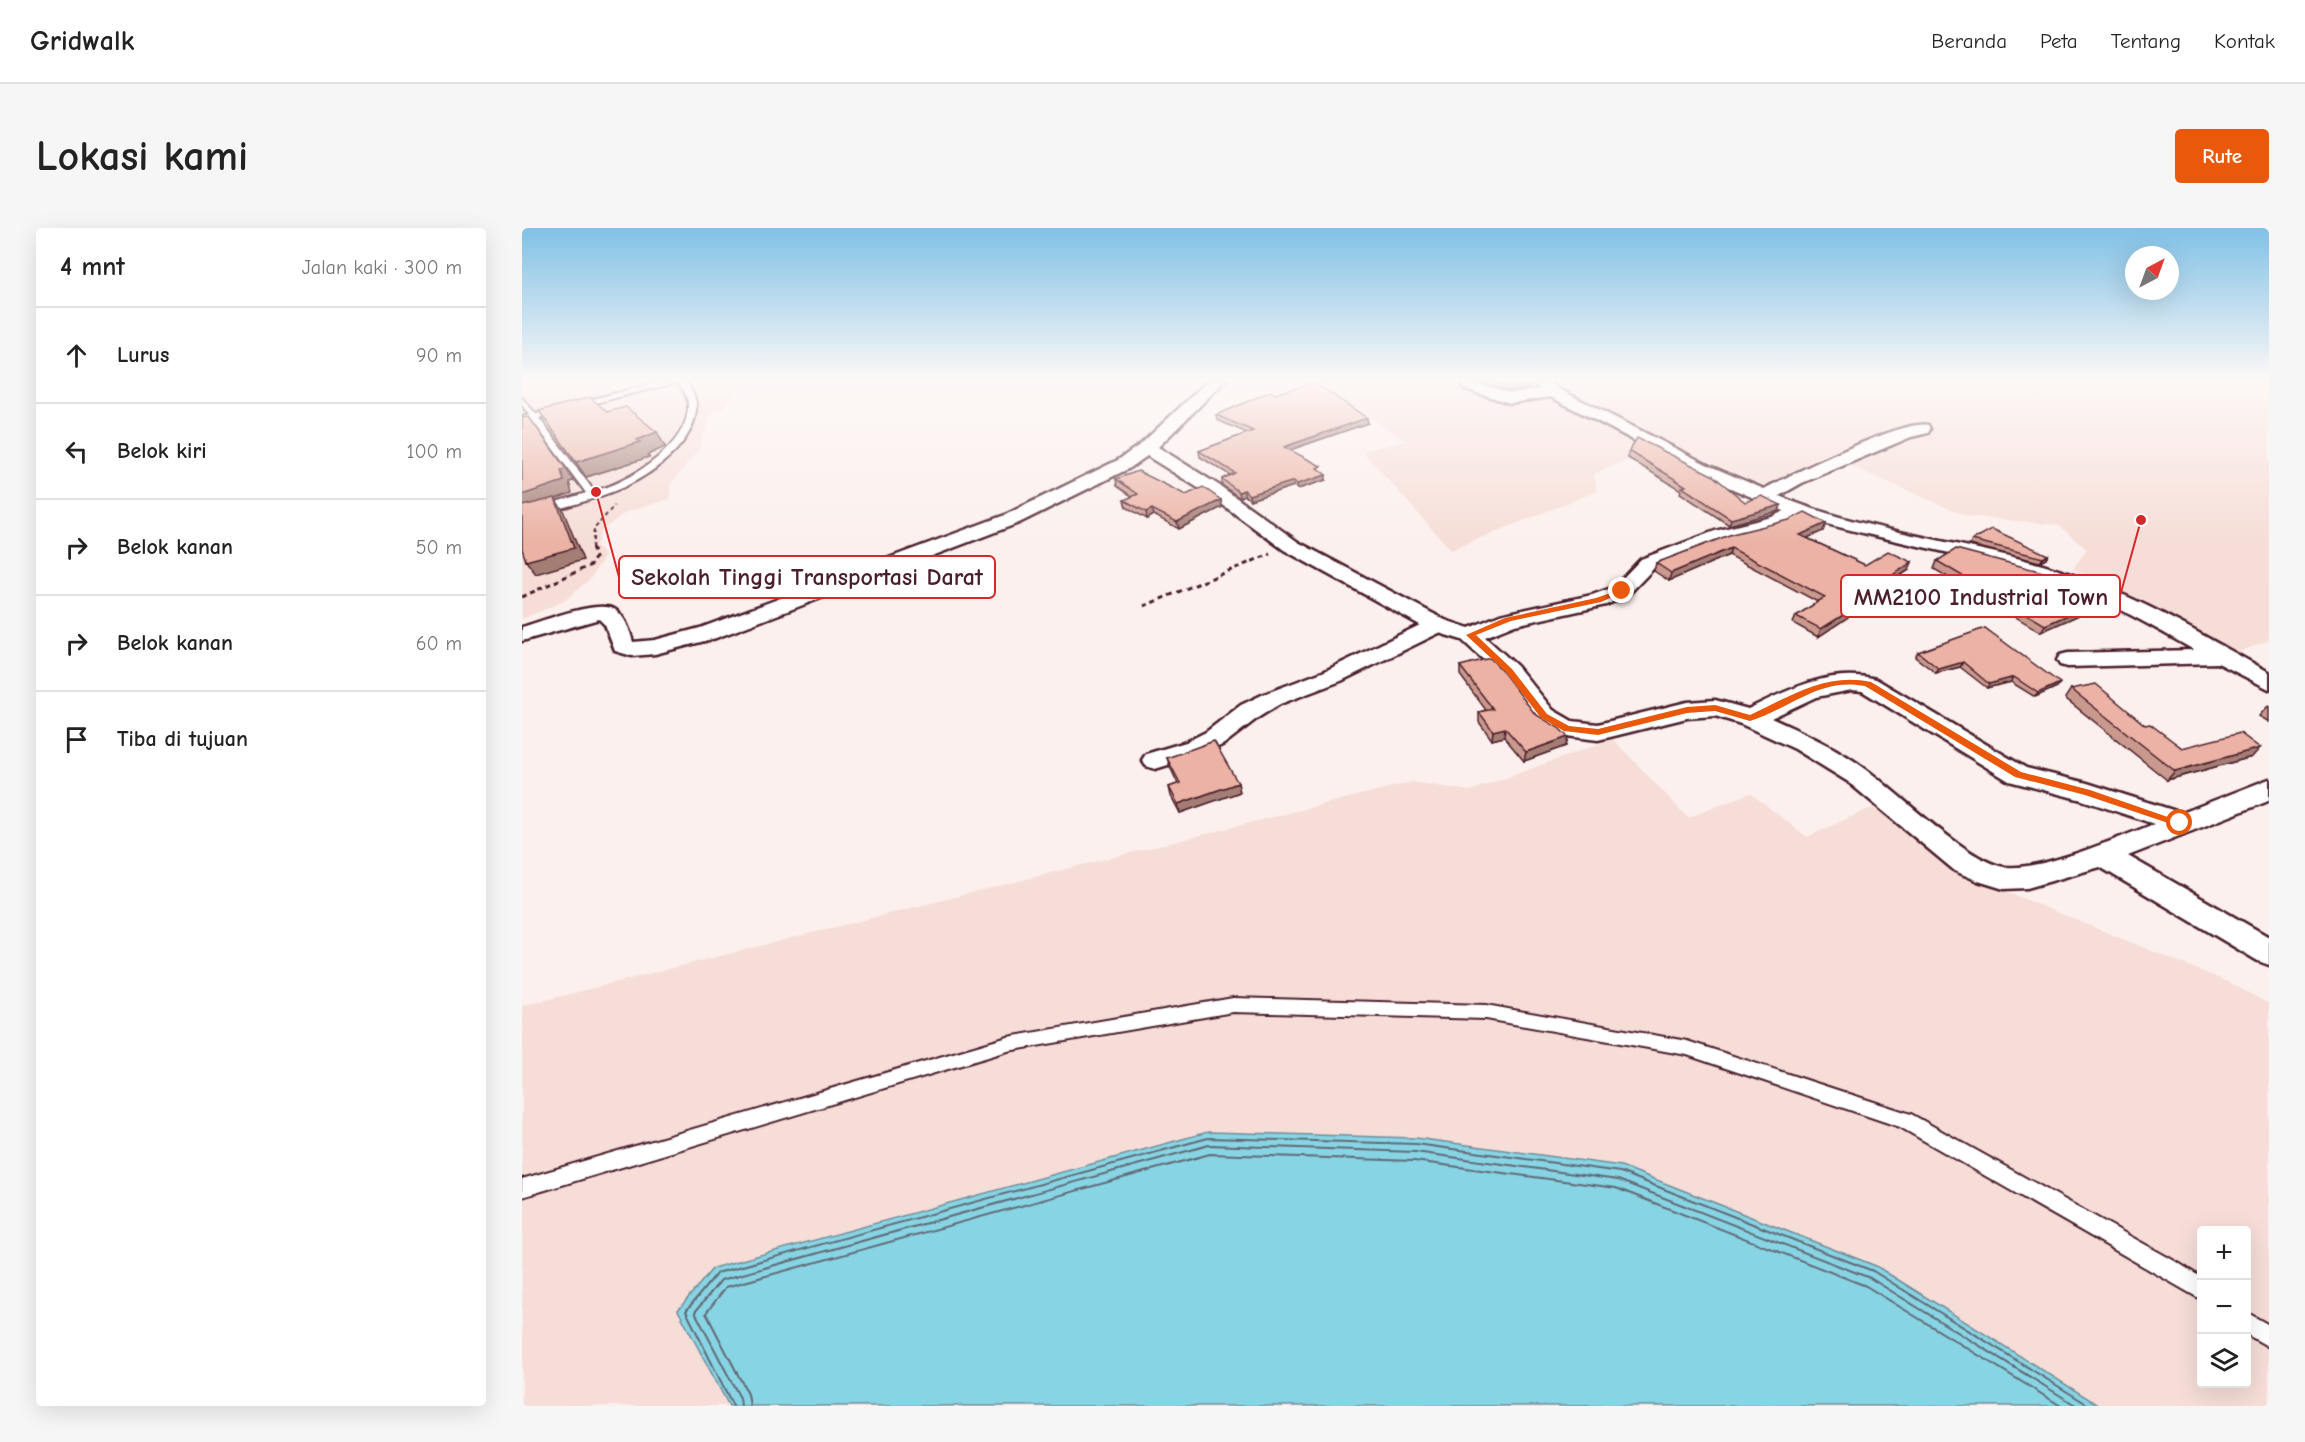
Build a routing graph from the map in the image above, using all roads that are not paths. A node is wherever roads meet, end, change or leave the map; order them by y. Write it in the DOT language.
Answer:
graph roads {
  1 [pos="549,434"];
  2 [pos="683,434"];
  3 [pos="1162,434"];
  4 [pos="1634,434"];
  5 [pos="1903,434"];
  6 [pos="1147,448"];
  7 [pos="592,494"];
  8 [pos="1765,496"];
  9 [pos="1800,511"];
  10 [pos="522,515"];
  11 [pos="1437,625"];
  12 [pos="522,634"];
  13 [pos="1470,635"];
  14 [pos="2218,656"];
  15 [pos="2068,660"];
  16 [pos="2269,682"];
  17 [pos="1750,718"];
  18 [pos="1155,760"];
  19 [pos="2269,788"];
  20 [pos="2180,823"];
  21 [pos="2103,855"];
  22 [pos="2269,952"];
  23 [pos="522,1188"];
  24 [pos="2197,1287"];
  25 [pos="2251,1325"];
  26 [pos="2269,1337"];
  1 -- 7 [label="lane"];
  2 -- 7 [label="lane"];
  3 -- 6 [label="street"];
  4 -- 8 [label="street"];
  5 -- 8 [label="street"];
  6 -- 11 [label="street"];
  6 -- 12 [label="street"];
  7 -- 10 [label="lane"];
  8 -- 9 [label="street"];
  9 -- 13 [label="street"];
  9 -- 14 [label="street"];
  11 -- 13 [label="street"];
  11 -- 18 [label="street"];
  13 -- 17 [label="street"];
  14 -- 15 [label="street"];
  14 -- 16 [label="street"];
  17 -- 20 [label="street"];
  17 -- 21 [label="street"];
  19 -- 20 [label="street"];
  20 -- 21 [label="street"];
  21 -- 22 [label="street"];
  23 -- 24 [label="lane"];
  25 -- 26 [label="lane"];
}
